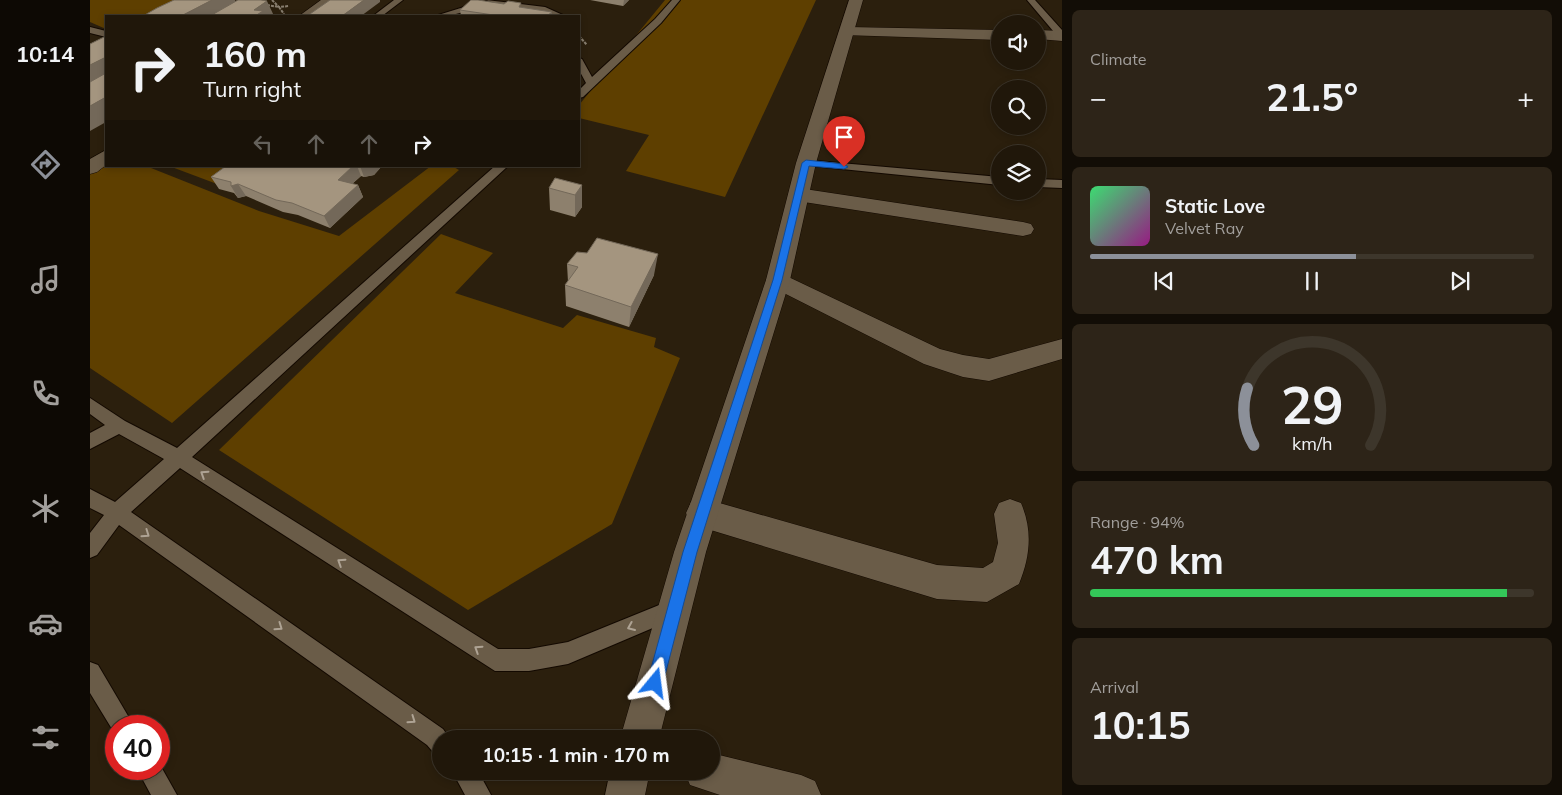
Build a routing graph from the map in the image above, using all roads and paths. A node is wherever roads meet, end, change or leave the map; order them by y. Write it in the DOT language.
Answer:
graph roads {
  1 [pos="331,0"];
  2 [pos="399,0"];
  3 [pos="676,0"];
  4 [pos="856,0"];
  5 [pos="1031,0"];
  6 [pos="491,1"];
  7 [pos="260,3"];
  8 [pos="285,15"];
  9 [pos="308,15"];
  10 [pos="378,15"];
  11 [pos="442,15"];
  12 [pos="558,15"];
  13 [pos="90,30"];
  14 [pos="848,32"];
  15 [pos="105,34"];
  16 [pos="991,35"];
  17 [pos="1046,35"];
  18 [pos="1062,36"];
  19 [pos="580,63"];
  20 [pos="590,84"];
  21 [pos="580,94"];
  22 [pos="105,157"];
  23 [pos="806,163"];
  24 [pos="501,167"];
  25 [pos="90,168"];
  26 [pos="991,180"];
  27 [pos="1046,183"];
  28 [pos="1062,184"];
  29 [pos="798,196"];
  30 [pos="1023,229"];
  31 [pos="778,280"];
  32 [pos="1062,349"];
  33 [pos="90,405"];
  34 [pos="119,426"];
  35 [pos="90,441"];
  36 [pos="179,458"];
  37 [pos="90,498"];
  38 [pos="117,513"];
  39 [pos="702,513"];
  40 [pos="1010,514"];
  41 [pos="90,548"];
  42 [pos="676,608"];
  43 [pos="90,673"];
  44 [pos="116,715"];
  45 [pos="642,730"];
  46 [pos="432,735"];
  47 [pos="720,775"];
  48 [pos="156,780"];
  49 [pos="470,780"];
  50 [pos="628,780"];
  51 [pos="165,795"];
  52 [pos="479,795"];
  53 [pos="625,795"];
  54 [pos="801,795"];
  1 -- 9 [label="street"];
  2 -- 10 [label="lane"];
  3 -- 20 [label="lane"];
  4 -- 14 [label="street"];
  5 -- 18 [label="lane"];
  6 -- 11 [label="lane"];
  6 -- 12 [label="lane"];
  7 -- 8 [label="path"];
  13 -- 15 [label="lane"];
  14 -- 16 [label="street"];
  14 -- 23 [label="street"];
  17 -- 18 [label="street"];
  19 -- 20 [label="lane"];
  20 -- 21 [label="lane"];
  22 -- 25 [label="street"];
  23 -- 26 [label="lane"];
  23 -- 29 [label="street"];
  24 -- 36 [label="lane"];
  27 -- 28 [label="lane"];
  29 -- 30 [label="street"];
  29 -- 31 [label="street"];
  31 -- 32 [label="street"];
  31 -- 39 [label="street"];
  33 -- 34 [label="lane"];
  34 -- 35 [label="lane"];
  34 -- 36 [label="lane"];
  36 -- 38 [label="lane"];
  42 -- 36 [label="lane, one-way"];
  37 -- 38 [label="lane"];
  38 -- 41 [label="lane"];
  38 -- 46 [label="lane, one-way"];
  39 -- 40 [label="street"];
  39 -- 42 [label="street"];
  42 -- 45 [label="street"];
  43 -- 44 [label="lane"];
  47 -- 54 [label="street"];
  48 -- 51 [label="lane"];
  49 -- 52 [label="lane"];
  50 -- 53 [label="street"];
}
